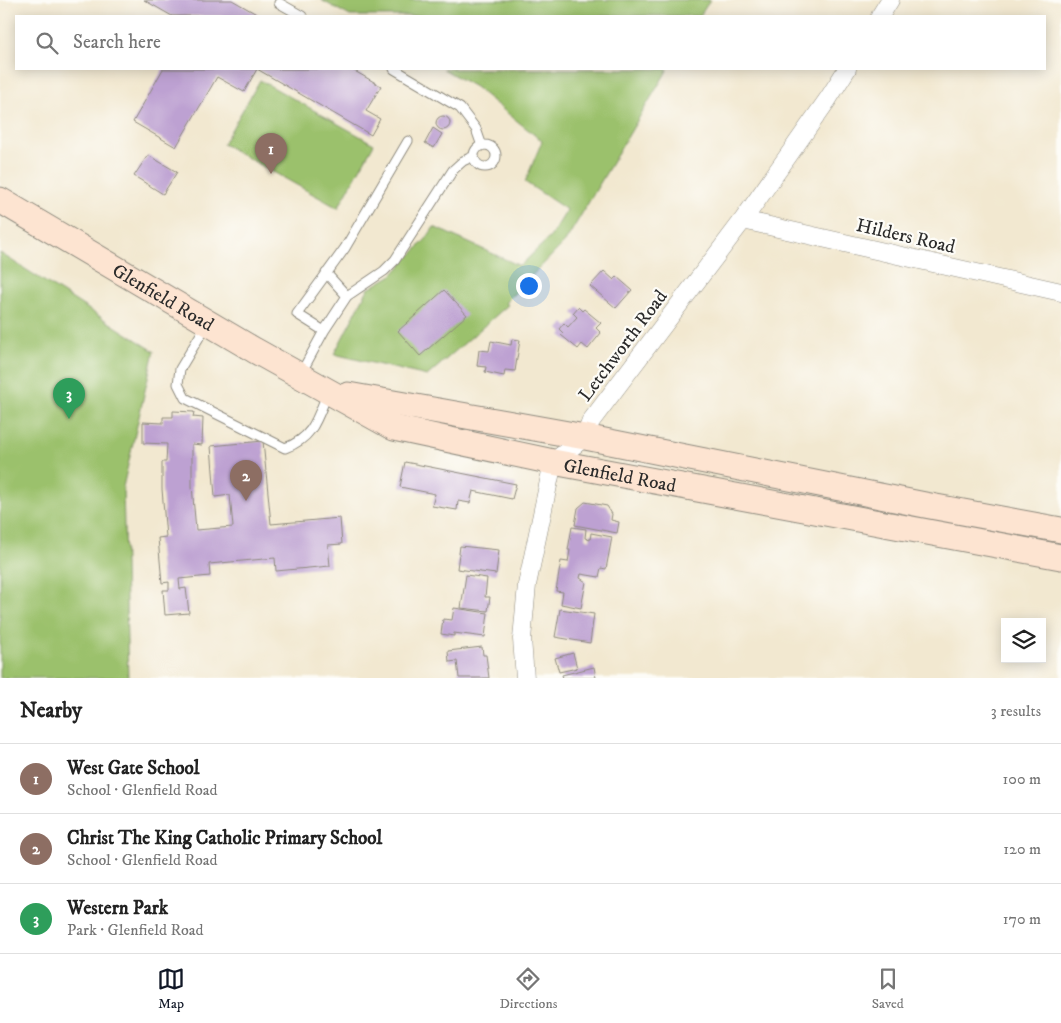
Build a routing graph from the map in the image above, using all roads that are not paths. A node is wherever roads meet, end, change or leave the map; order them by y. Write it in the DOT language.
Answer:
graph roads {
  1 [pos="890,0"];
  2 [pos="279,3"];
  3 [pos="300,15"];
  4 [pos="881,15"];
  5 [pos="396,70"];
  6 [pos="846,70"];
  7 [pos="408,141"];
  8 [pos="482,146"];
  9 [pos="474,156"];
  10 [pos="0,200"];
  11 [pos="742,220"];
  12 [pos="326,273"];
  13 [pos="1061,292"];
  14 [pos="347,296"];
  15 [pos="208,323"];
  16 [pos="324,331"];
  17 [pos="300,376"];
  18 [pos="328,391"];
  19 [pos="585,437"];
  20 [pos="554,462"];
  21 [pos="925,505"];
  22 [pos="1061,530"];
  23 [pos="921,531"];
  24 [pos="1061,557"];
  25 [pos="525,678"];
  1 -- 4 [label="street"];
  2 -- 3 [label="lane"];
  5 -- 8 [label="lane"];
  6 -- 11 [label="street, Letchworth Road"];
  7 -- 12 [label="lane"];
  8 -- 9 [label="lane"];
  8 -- 9 [label="lane"];
  9 -- 14 [label="lane"];
  10 -- 15 [label="street, Glenfield Road"];
  11 -- 13 [label="street, Hilders Road"];
  11 -- 19 [label="street, Letchworth Road"];
  12 -- 14 [label="lane"];
  12 -- 16 [label="lane"];
  14 -- 16 [label="lane"];
  15 -- 17 [label="street, Glenfield Road"];
  15 -- 18 [label="lane"];
  16 -- 17 [label="lane"];
  17 -- 18 [label="street, Glenfield Road"];
  18 -- 19 [label="street, Glenfield Road"];
  18 -- 20 [label="street, Glenfield Road"];
  19 -- 20 [label="street, Letchworth Road"];
  19 -- 21 [label="street, Glenfield Road"];
  20 -- 23 [label="street, Glenfield Road"];
  20 -- 25 [label="street"];
  21 -- 22 [label="street, Glenfield Road"];
  21 -- 23 [label="street"];
  23 -- 24 [label="street, Glenfield Road"];
}
